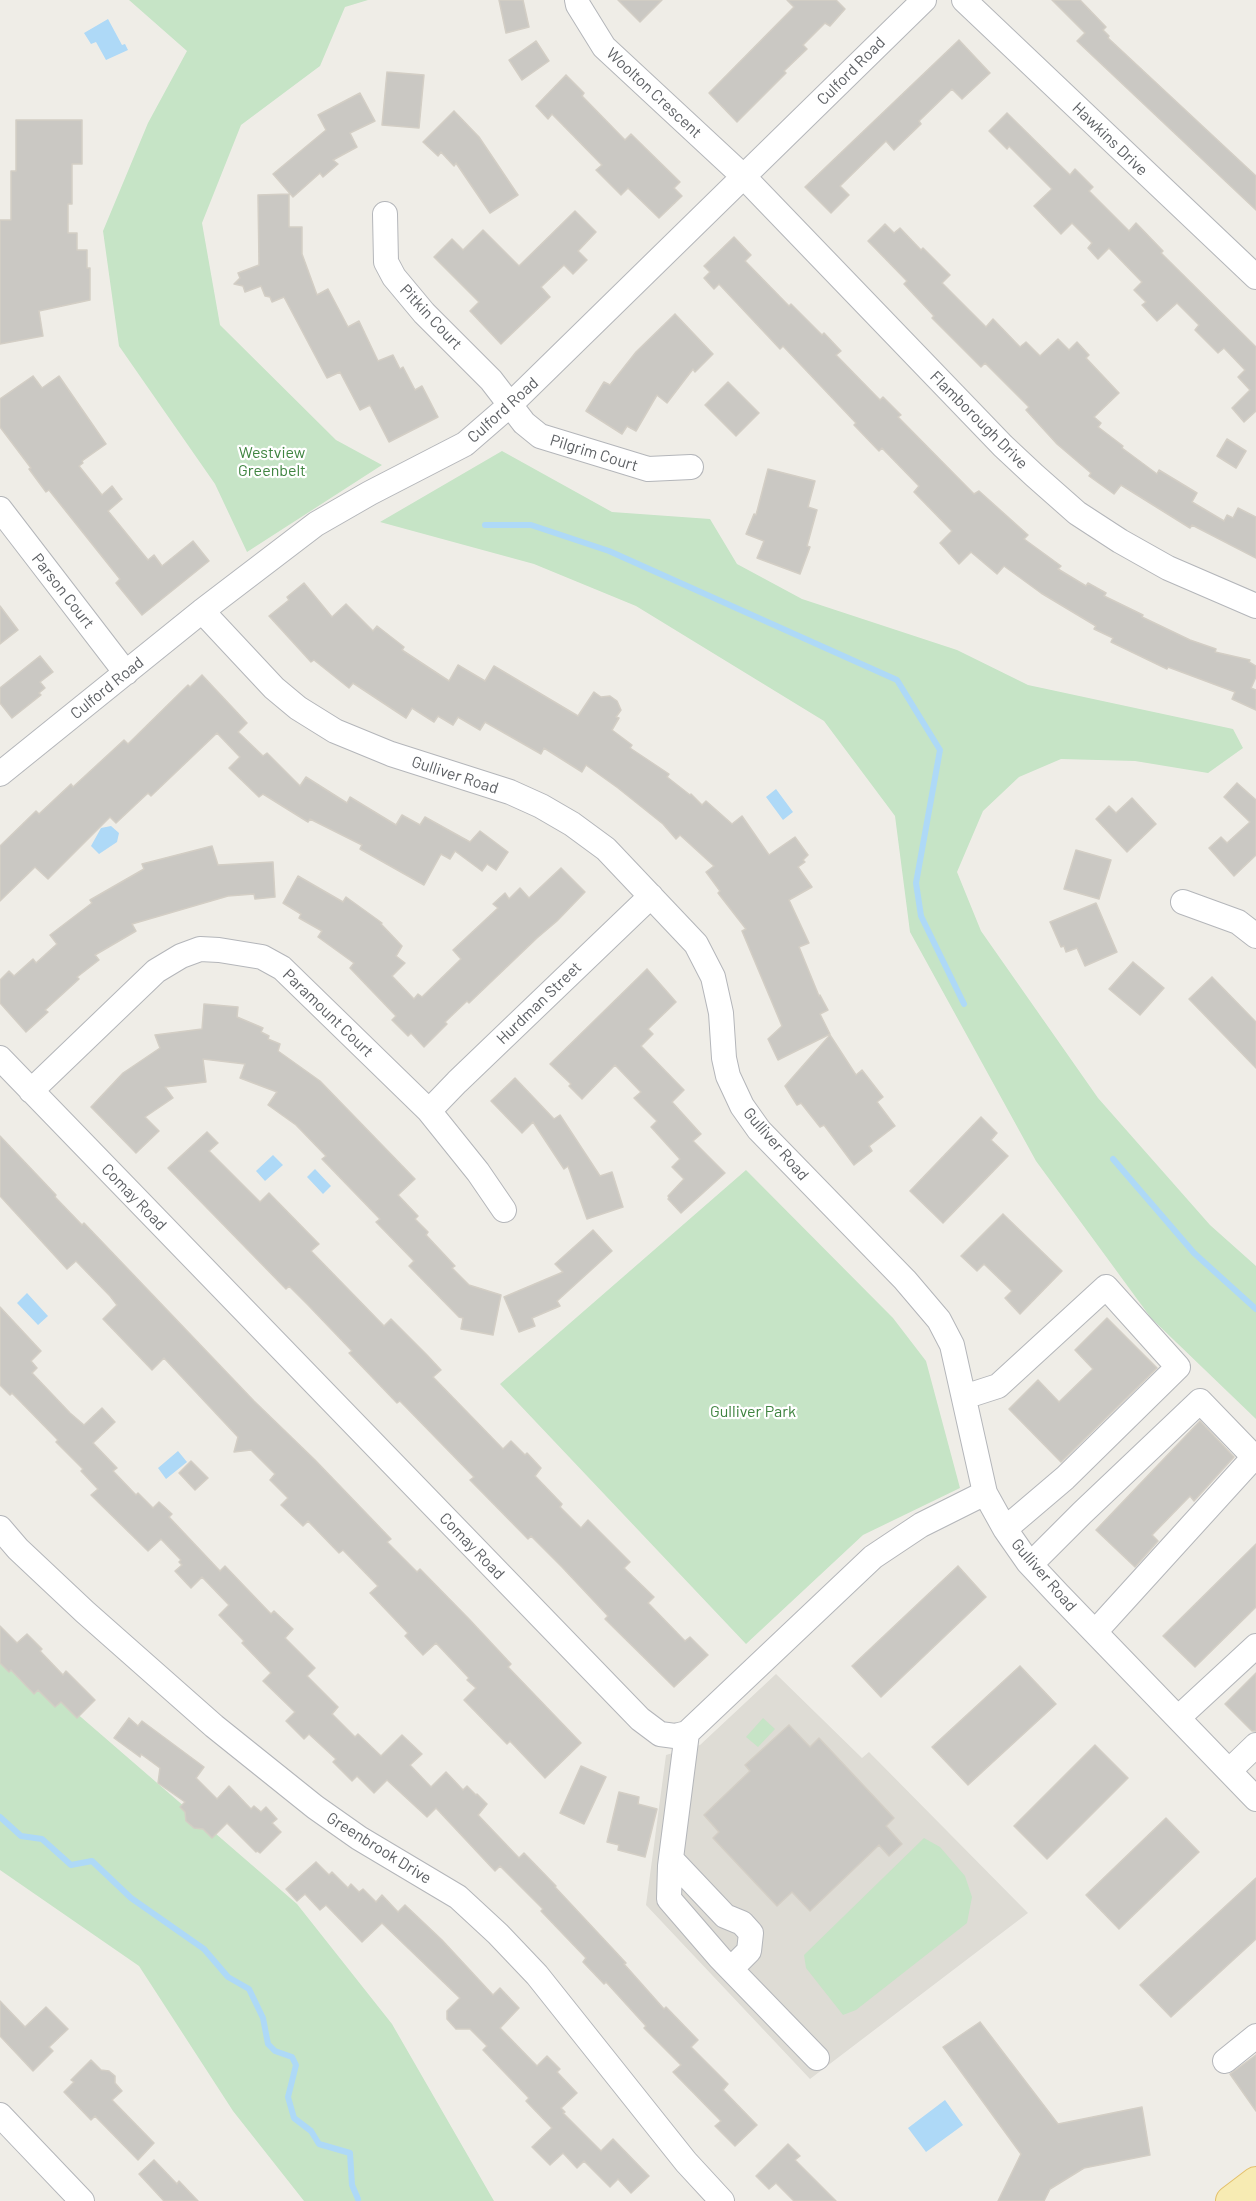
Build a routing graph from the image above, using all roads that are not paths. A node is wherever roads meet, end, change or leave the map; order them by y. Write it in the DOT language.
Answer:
graph roads {
  1 [pos="577,0"];
  2 [pos="924,0"];
  3 [pos="964,0"];
  4 [pos="744,177"];
  5 [pos="385,214"];
  6 [pos="1256,278"];
  7 [pos="510,405"];
  8 [pos="691,467"];
  9 [pos="0,509"];
  10 [pos="1256,606"];
  11 [pos="202,611"];
  12 [pos="126,673"];
  13 [pos="0,774"];
  14 [pos="651,896"];
  15 [pos="1184,902"];
  16 [pos="1255,933"];
  17 [pos="0,1058"];
  18 [pos="31,1091"];
  19 [pos="429,1111"];
  20 [pos="504,1210"];
  21 [pos="964,1396"];
  22 [pos="985,1493"];
  23 [pos="0,1528"];
  24 [pos="1005,1529"];
  25 [pos="1031,1564"];
  26 [pos="1095,1632"];
  27 [pos="1256,1646"];
  28 [pos="1178,1718"];
  29 [pos="687,1733"];
  30 [pos="1256,1745"];
  31 [pos="1230,1771"];
  32 [pos="1255,1796"];
  33 [pos="672,1860"];
  34 [pos="732,1968"];
  35 [pos="1256,2036"];
  36 [pos="817,2058"];
  37 [pos="1226,2061"];
  38 [pos="0,2115"];
  39 [pos="8,2133"];
  40 [pos="1256,2182"];
  41 [pos="82,2201"];
  42 [pos="722,2201"];
  43 [pos="1231,2201"];
  1 -- 4 [label="street, Woolton Crescent"];
  2 -- 4 [label="street, Culford Road"];
  3 -- 6 [label="street, Hawkins Drive"];
  4 -- 7 [label="street, Culford Road"];
  4 -- 10 [label="street, Flamborough Drive"];
  5 -- 7 [label="street, Pitkin Court"];
  7 -- 8 [label="street, Pilgrim Court"];
  7 -- 11 [label="street, Culford Road"];
  9 -- 12 [label="street, Parson Court"];
  11 -- 12 [label="street, Culford Road"];
  11 -- 14 [label="street, Gulliver Road"];
  12 -- 13 [label="street, Culford Road"];
  14 -- 19 [label="street, Hurdman Street"];
  14 -- 21 [label="street, Gulliver Road"];
  15 -- 16 [label="street"];
  17 -- 18 [label="street, Comay Road"];
  18 -- 19 [label="street, Paramount Court"];
  18 -- 29 [label="street, Comay Road"];
  19 -- 20 [label="street, Paramount Court"];
  21 -- 22 [label="street, Gulliver Road"];
  21 -- 24 [label="street"];
  22 -- 24 [label="street, Gulliver Road"];
  22 -- 29 [label="street"];
  23 -- 42 [label="street, Greenbrook Drive"];
  24 -- 25 [label="street, Gulliver Road"];
  25 -- 26 [label="street, Gulliver Road"];
  25 -- 26 [label="street"];
  26 -- 28 [label="street, Gulliver Road"];
  27 -- 28 [label="street"];
  28 -- 31 [label="street, Gulliver Road"];
  29 -- 33 [label="street"];
  30 -- 31 [label="street"];
  31 -- 32 [label="street, Gulliver Road"];
  33 -- 34 [label="street"];
  33 -- 34 [label="street"];
  34 -- 36 [label="street"];
  35 -- 37 [label="street"];
  38 -- 39 [label="street"];
  39 -- 41 [label="street"];
  40 -- 43 [label="main road"];
}
